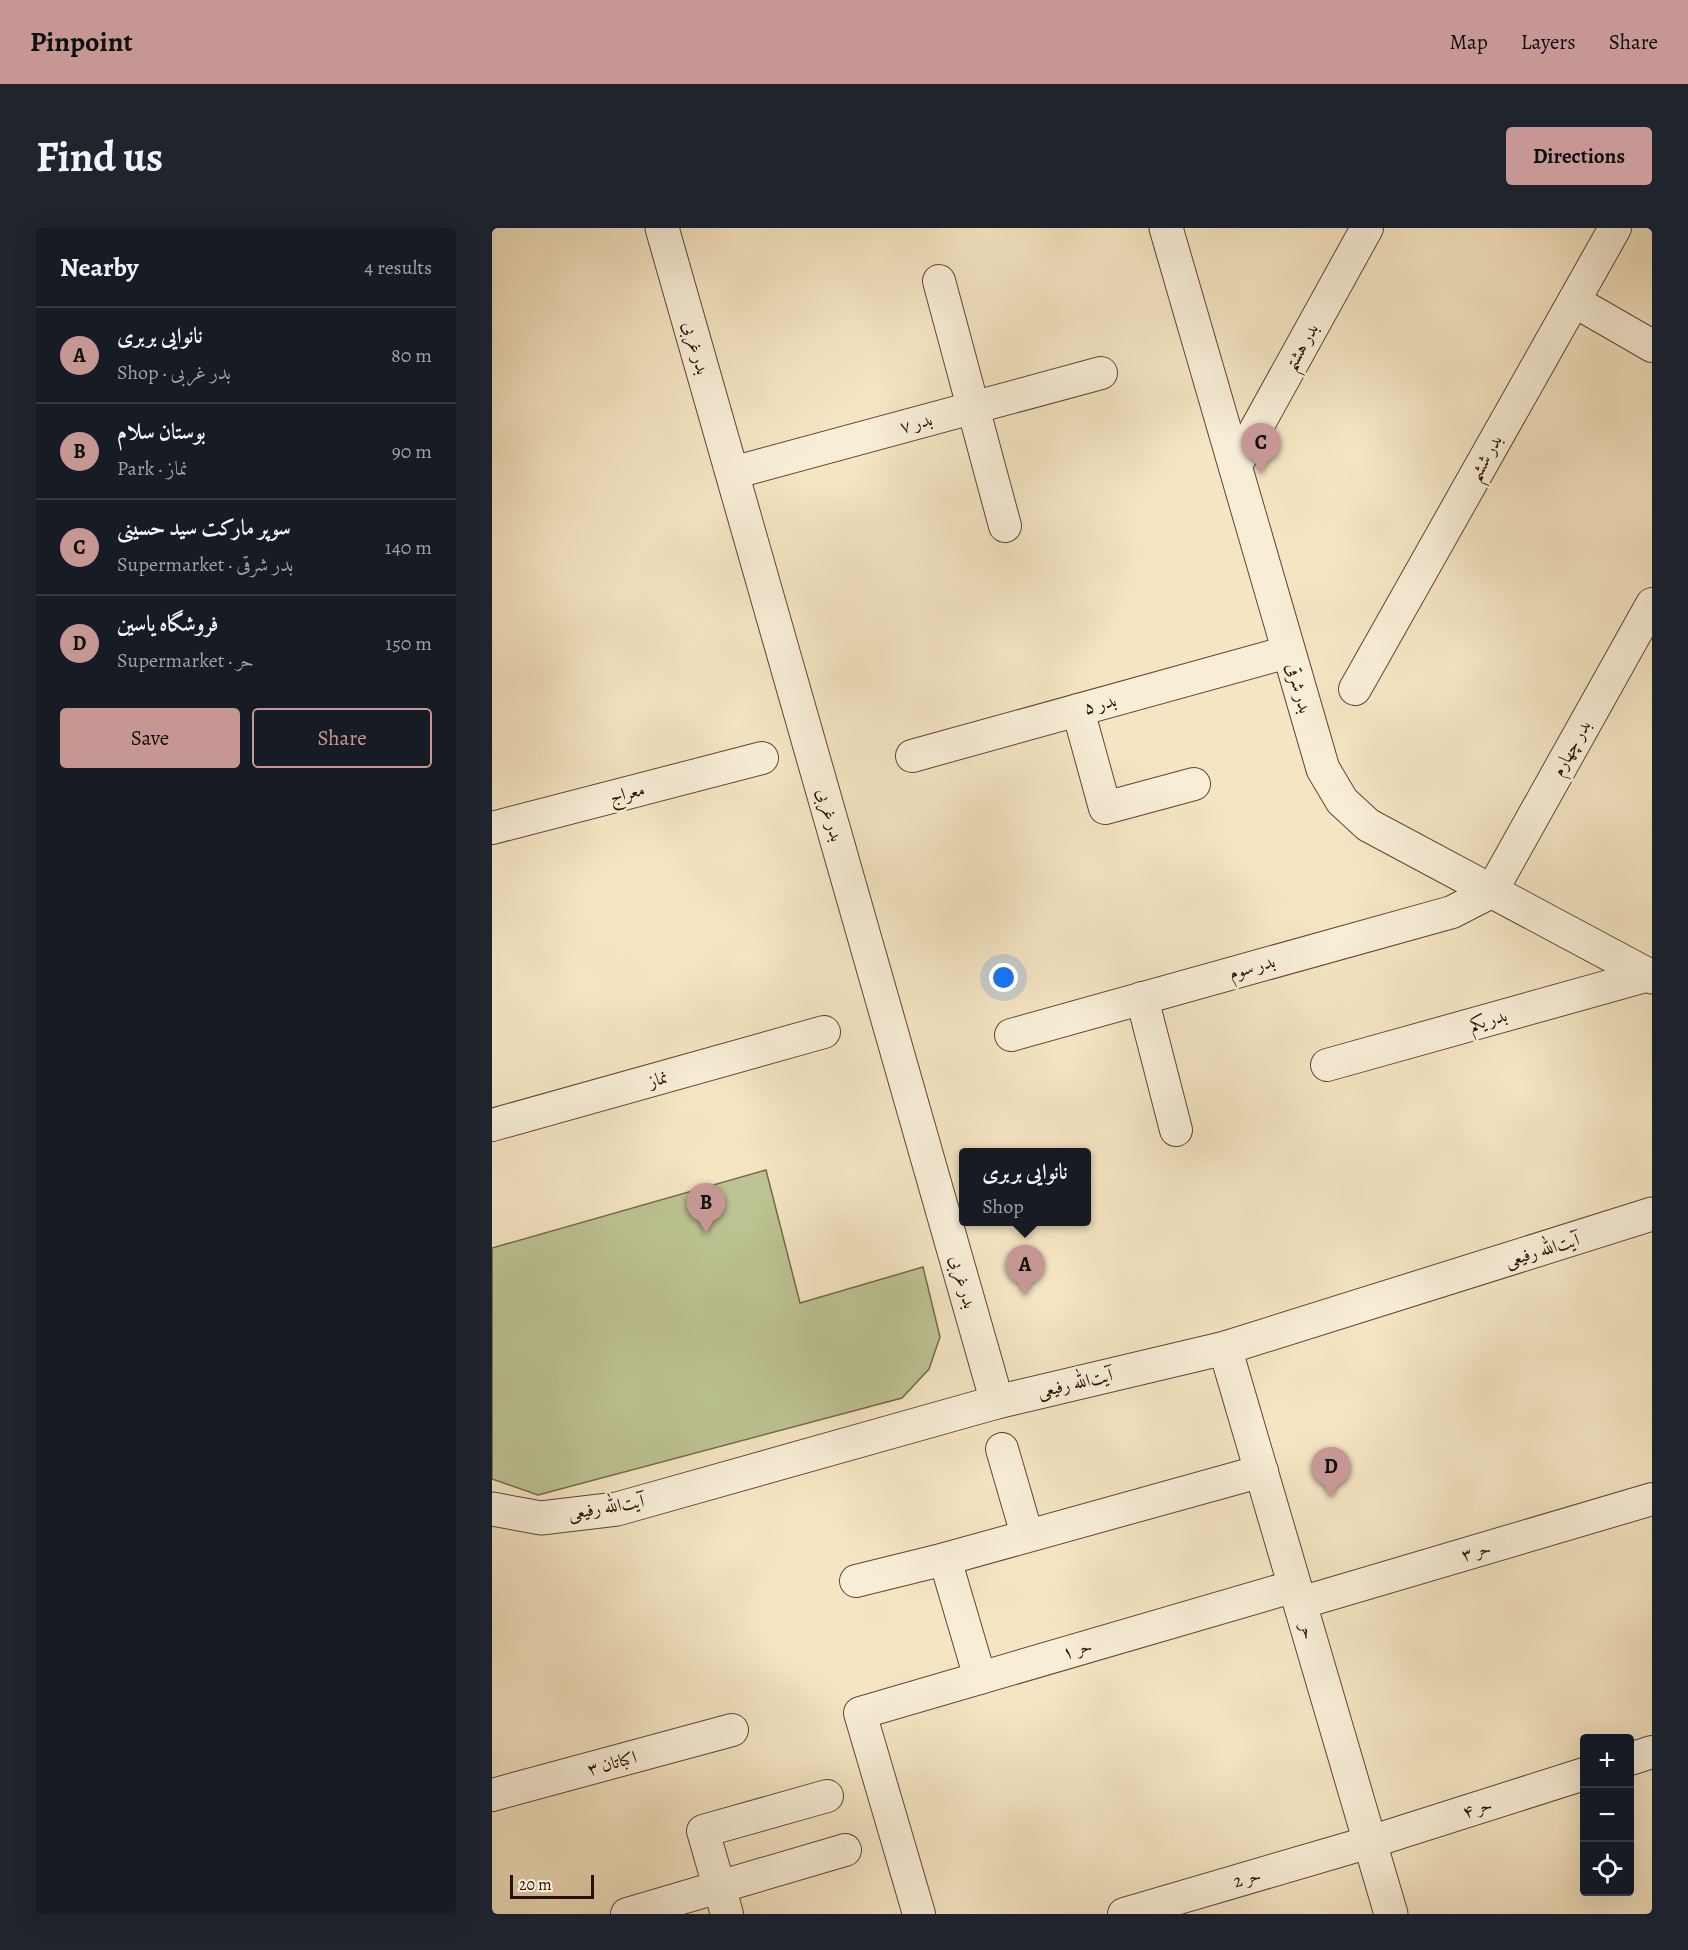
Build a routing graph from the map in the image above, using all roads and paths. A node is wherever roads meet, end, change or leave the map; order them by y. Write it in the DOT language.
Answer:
graph roads {
  1 [pos="662,228"];
  2 [pos="1166,228"];
  3 [pos="1367,228"];
  4 [pos="1615,228"];
  5 [pos="939,280"];
  6 [pos="1574,301"];
  7 [pos="1652,346"];
  8 [pos="1101,373"];
  9 [pos="973,407"];
  10 [pos="1235,466"];
  11 [pos="732,473"];
  12 [pos="1005,526"];
  13 [pos="1650,611"];
  14 [pos="1288,652"];
  15 [pos="1355,689"];
  16 [pos="1078,710"];
  17 [pos="912,756"];
  18 [pos="762,758"];
  19 [pos="1194,784"];
  20 [pos="492,828"];
  21 [pos="1491,892"];
  22 [pos="1650,976"];
  23 [pos="1142,998"];
  24 [pos="824,1032"];
  25 [pos="1011,1035"];
  26 [pos="1327,1065"];
  27 [pos="492,1125"];
  28 [pos="1176,1130"];
  29 [pos="1652,1214"];
  30 [pos="1226,1348"];
  31 [pos="997,1402"];
  32 [pos="1002,1449"];
  33 [pos="1262,1471"];
  34 [pos="1652,1499"];
  35 [pos="492,1509"];
  36 [pos="1027,1535"];
  37 [pos="945,1559"];
  38 [pos="856,1581"];
  39 [pos="1298,1594"];
  40 [pos="980,1678"];
  41 [pos="732,1730"];
  42 [pos="1652,1752"];
  43 [pos="1634,1757"];
  44 [pos="1580,1775"];
  45 [pos="492,1795"];
  46 [pos="826,1796"];
  47 [pos="1370,1842"];
  48 [pos="845,1850"];
  49 [pos="723,1901"];
  50 [pos="627,1914"];
  51 [pos="919,1914"];
  52 [pos="1124,1914"];
  53 [pos="1391,1914"];
  1 -- 11 [label="street, بدر غربی"];
  2 -- 10 [label="street, بدر شرقی"];
  3 -- 10 [label="street, بدر هشتم"];
  4 -- 6 [label="street, بدر ششم"];
  5 -- 9 [label="street"];
  6 -- 7 [label="street"];
  6 -- 15 [label="street, بدر ششم"];
  8 -- 9 [label="street, بدر ۷"];
  9 -- 11 [label="street, بدر ۷"];
  9 -- 12 [label="street"];
  10 -- 14 [label="street, بدر شرقی"];
  11 -- 31 [label="street, بدر غربی"];
  13 -- 21 [label="street, بدر چهارم"];
  14 -- 16 [label="street, بدر ۵"];
  14 -- 21 [label="street, بدر شرقی"];
  16 -- 17 [label="street, بدر ۵"];
  16 -- 19 [label="street"];
  18 -- 20 [label="street, معراج"];
  21 -- 22 [label="street, بدر شرقی"];
  21 -- 23 [label="street, بدر سوم"];
  22 -- 26 [label="street, بدر یکم"];
  23 -- 25 [label="street, بدر سوم"];
  23 -- 28 [label="street"];
  24 -- 27 [label="street, نماز"];
  29 -- 30 [label="street, آیت‌الله رفیعی"];
  30 -- 31 [label="street, آیت‌الله رفیعی"];
  30 -- 33 [label="street, حر"];
  31 -- 35 [label="street, آیت‌الله رفیعی"];
  32 -- 36 [label="street"];
  33 -- 36 [label="street"];
  33 -- 39 [label="street, حر"];
  34 -- 39 [label="street, حر ۳"];
  36 -- 37 [label="street"];
  37 -- 38 [label="street"];
  37 -- 40 [label="street"];
  39 -- 40 [label="street, حر ۱"];
  39 -- 47 [label="street, حر"];
  40 -- 51 [label="street, حر ۱"];
  41 -- 45 [label="street, اکباتان ۳"];
  42 -- 43 [label="street"];
  44 -- 47 [label="street, حر ۴"];
  46 -- 49 [label="street"];
  47 -- 52 [label="street, حر 2"];
  47 -- 53 [label="street, حر"];
  48 -- 49 [label="street"];
  49 -- 50 [label="street"];
}
